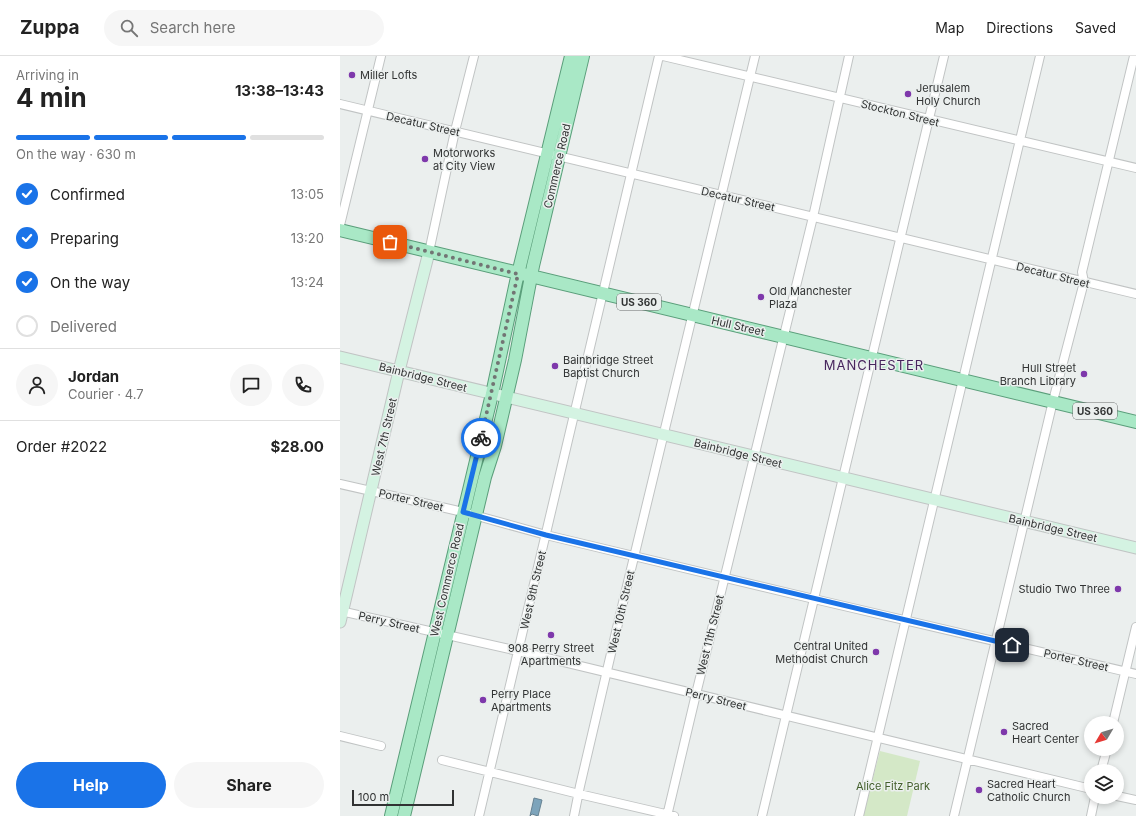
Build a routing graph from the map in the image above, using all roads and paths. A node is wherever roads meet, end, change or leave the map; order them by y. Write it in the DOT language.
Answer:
graph roads {
  1 [pos="381,56"];
  2 [pos="474,56"];
  3 [pos="570,56"];
  4 [pos="583,56"];
  5 [pos="660,56"];
  6 [pos="664,56"];
  7 [pos="755,56"];
  8 [pos="849,56"];
  9 [pos="944,56"];
  10 [pos="1040,56"];
  11 [pos="1134,56"];
  12 [pos="750,76"];
  13 [pos="838,98"];
  14 [pos="340,104"];
  15 [pos="368,110"];
  16 [pos="928,120"];
  17 [pos="455,131"];
  18 [pos="1020,141"];
  19 [pos="547,154"];
  20 [pos="559,157"];
  21 [pos="1109,162"];
  22 [pos="1136,168"];
  23 [pos="631,174"];
  24 [pos="722,196"];
  25 [pos="813,217"];
  26 [pos="340,225"];
  27 [pos="340,230"];
  28 [pos="900,238"];
  29 [pos="430,252"];
  30 [pos="992,260"];
  31 [pos="518,274"];
  32 [pos="531,277"];
  33 [pos="1084,282"];
  34 [pos="603,294"];
  35 [pos="1136,294"];
  36 [pos="692,315"];
  37 [pos="783,337"];
  38 [pos="340,357"];
  39 [pos="872,357"];
  40 [pos="399,371"];
  41 [pos="963,380"];
  42 [pos="492,394"];
  43 [pos="506,398"];
  44 [pos="1053,401"];
  45 [pos="575,414"];
  46 [pos="1136,422"];
  47 [pos="664,435"];
  48 [pos="754,456"];
  49 [pos="843,478"];
  50 [pos="340,484"];
  51 [pos="371,491"];
  52 [pos="935,500"];
  53 [pos="463,512"];
  54 [pos="476,516"];
  55 [pos="1024,521"];
  56 [pos="546,535"];
  57 [pos="1136,548"];
  58 [pos="634,556"];
  59 [pos="724,578"];
  60 [pos="814,599"];
  61 [pos="341,615"];
  62 [pos="906,620"];
  63 [pos="1136,627"];
  64 [pos="435,633"];
  65 [pos="447,636"];
  66 [pos="996,641"];
  67 [pos="518,651"];
  68 [pos="1126,671"];
  69 [pos="606,673"];
  70 [pos="1136,674"];
  71 [pos="696,694"];
  72 [pos="786,716"];
  73 [pos="1115,716"];
  74 [pos="340,736"];
  75 [pos="878,738"];
  76 [pos="381,746"];
  77 [pos="442,760"];
  78 [pos="967,760"];
  79 [pos="489,772"];
  80 [pos="1084,787"];
  81 [pos="579,794"];
  82 [pos="1124,797"];
  83 [pos="1136,800"];
  84 [pos="1094,804"];
  85 [pos="391,816"];
  86 [pos="404,816"];
  87 [pos="479,816"];
  88 [pos="574,816"];
  89 [pos="670,816"];
  90 [pos="762,816"];
  91 [pos="859,816"];
  92 [pos="954,816"];
  93 [pos="1091,816"];
  1 -- 15 [label="street"];
  2 -- 17 [label="street"];
  3 -- 19 [label="main road, Commerce Road"];
  4 -- 20 [label="main road, Commerce Road"];
  5 -- 23 [label="street, West 9th Street"];
  6 -- 12 [label="street, Stockton Street"];
  7 -- 12 [label="street, West 10th Street"];
  8 -- 13 [label="street, West 11th Street"];
  9 -- 16 [label="street"];
  10 -- 18 [label="street"];
  11 -- 21 [label="street"];
  12 -- 13 [label="street, Stockton Street"];
  12 -- 24 [label="street, West 10th Street"];
  13 -- 16 [label="street, Stockton Street"];
  13 -- 25 [label="street, West 11th Street"];
  14 -- 15 [label="street, Decatur Street"];
  15 -- 17 [label="street, Decatur Street"];
  15 -- 26 [label="street"];
  16 -- 18 [label="street, Stockton Street"];
  16 -- 28 [label="street"];
  17 -- 19 [label="street, Decatur Street"];
  17 -- 29 [label="street"];
  18 -- 21 [label="street, Stockton Street"];
  18 -- 30 [label="street"];
  19 -- 20 [label="street, Decatur Street"];
  19 -- 31 [label="main road, Commerce Road"];
  20 -- 23 [label="street, Decatur Street"];
  20 -- 32 [label="main road, Commerce Road"];
  21 -- 22 [label="street, Stockton Street"];
  21 -- 33 [label="street"];
  23 -- 24 [label="street, Decatur Street"];
  23 -- 34 [label="street, West 9th Street"];
  24 -- 25 [label="street, Decatur Street"];
  24 -- 36 [label="street, West 10th Street"];
  25 -- 28 [label="street, Decatur Street"];
  25 -- 37 [label="street, West 11th Street"];
  27 -- 29 [label="main road, Hull Street / US 360"];
  28 -- 30 [label="street, Decatur Street"];
  28 -- 39 [label="street"];
  29 -- 31 [label="main road, Hull Street / US 360"];
  29 -- 40 [label="street, West 7th Street"];
  30 -- 33 [label="street, Decatur Street"];
  30 -- 41 [label="street"];
  31 -- 32 [label="main road, Hull Street / US 360"];
  31 -- 42 [label="main road, West Commerce Road"];
  32 -- 34 [label="main road, Hull Street / US 360"];
  32 -- 43 [label="main road, West Commerce Road"];
  33 -- 35 [label="street, Decatur Street"];
  33 -- 44 [label="street"];
  34 -- 36 [label="main road, Hull Street / US 360"];
  34 -- 45 [label="street, West 9th Street"];
  36 -- 37 [label="main road, Hull Street / US 360"];
  36 -- 47 [label="street, West 10th Street"];
  37 -- 39 [label="main road, Hull Street / US 360"];
  37 -- 48 [label="street, West 11th Street"];
  38 -- 40 [label="street, Bainbridge Street"];
  39 -- 41 [label="main road, Hull Street / US 360"];
  39 -- 49 [label="street"];
  40 -- 42 [label="street, Bainbridge Street"];
  40 -- 51 [label="street, West 7th Street"];
  41 -- 44 [label="main road, Hull Street / US 360"];
  41 -- 52 [label="street"];
  42 -- 43 [label="street, Bainbridge Street"];
  42 -- 53 [label="main road, West Commerce Road"];
  43 -- 45 [label="street, Bainbridge Street"];
  43 -- 54 [label="main road, West Commerce Road"];
  44 -- 46 [label="main road, Hull Street / US 360"];
  44 -- 55 [label="street"];
  45 -- 47 [label="street, Bainbridge Street"];
  45 -- 56 [label="street, West 9th Street"];
  47 -- 48 [label="street, Bainbridge Street"];
  47 -- 58 [label="street, West 10th Street"];
  48 -- 49 [label="street, Bainbridge Street"];
  48 -- 59 [label="street, West 11th Street"];
  49 -- 52 [label="street, Bainbridge Street"];
  49 -- 60 [label="street"];
  50 -- 51 [label="street, Porter Street"];
  51 -- 53 [label="street, Porter Street"];
  51 -- 61 [label="street, West 7th Street"];
  52 -- 55 [label="street, Bainbridge Street"];
  52 -- 62 [label="street"];
  53 -- 54 [label="street, Porter Street"];
  53 -- 64 [label="main road, West Commerce Road"];
  54 -- 56 [label="street, Porter Street"];
  54 -- 65 [label="main road, West Commerce Road"];
  55 -- 57 [label="street, Bainbridge Street"];
  55 -- 66 [label="street"];
  56 -- 58 [label="street, Porter Street"];
  56 -- 67 [label="street, West 9th Street"];
  58 -- 59 [label="street, Porter Street"];
  58 -- 69 [label="street, West 10th Street"];
  59 -- 60 [label="street, Porter Street"];
  59 -- 71 [label="street, West 11th Street"];
  60 -- 62 [label="street, Porter Street"];
  60 -- 72 [label="street"];
  61 -- 64 [label="street, Perry Street"];
  62 -- 66 [label="street, Porter Street"];
  62 -- 75 [label="street"];
  63 -- 68 [label="street"];
  64 -- 65 [label="street, Perry Street"];
  64 -- 85 [label="main road, West Commerce Road"];
  65 -- 67 [label="street, Perry Street"];
  65 -- 86 [label="main road, West Commerce Road"];
  66 -- 68 [label="street, Porter Street"];
  66 -- 78 [label="street"];
  67 -- 69 [label="street, Perry Street"];
  67 -- 79 [label="street, West 9th Street"];
  68 -- 70 [label="street, Porter Street"];
  68 -- 73 [label="street"];
  69 -- 71 [label="street, Perry Street"];
  69 -- 81 [label="street, West 10th Street"];
  71 -- 72 [label="street, Perry Street"];
  71 -- 89 [label="street, West 11th Street"];
  72 -- 75 [label="street, Perry Street"];
  72 -- 90 [label="street"];
  74 -- 76 [label="street"];
  75 -- 78 [label="street, Perry Street"];
  75 -- 91 [label="street"];
  77 -- 79 [label="street"];
  78 -- 80 [label="street, Perry Street"];
  78 -- 92 [label="street"];
  79 -- 81 [label="street"];
  79 -- 87 [label="street, West 9th Street"];
  81 -- 88 [label="street, West 10th Street"];
  81 -- 89 [label="street"];
  82 -- 83 [label="street"];
  84 -- 93 [label="street"];
}
